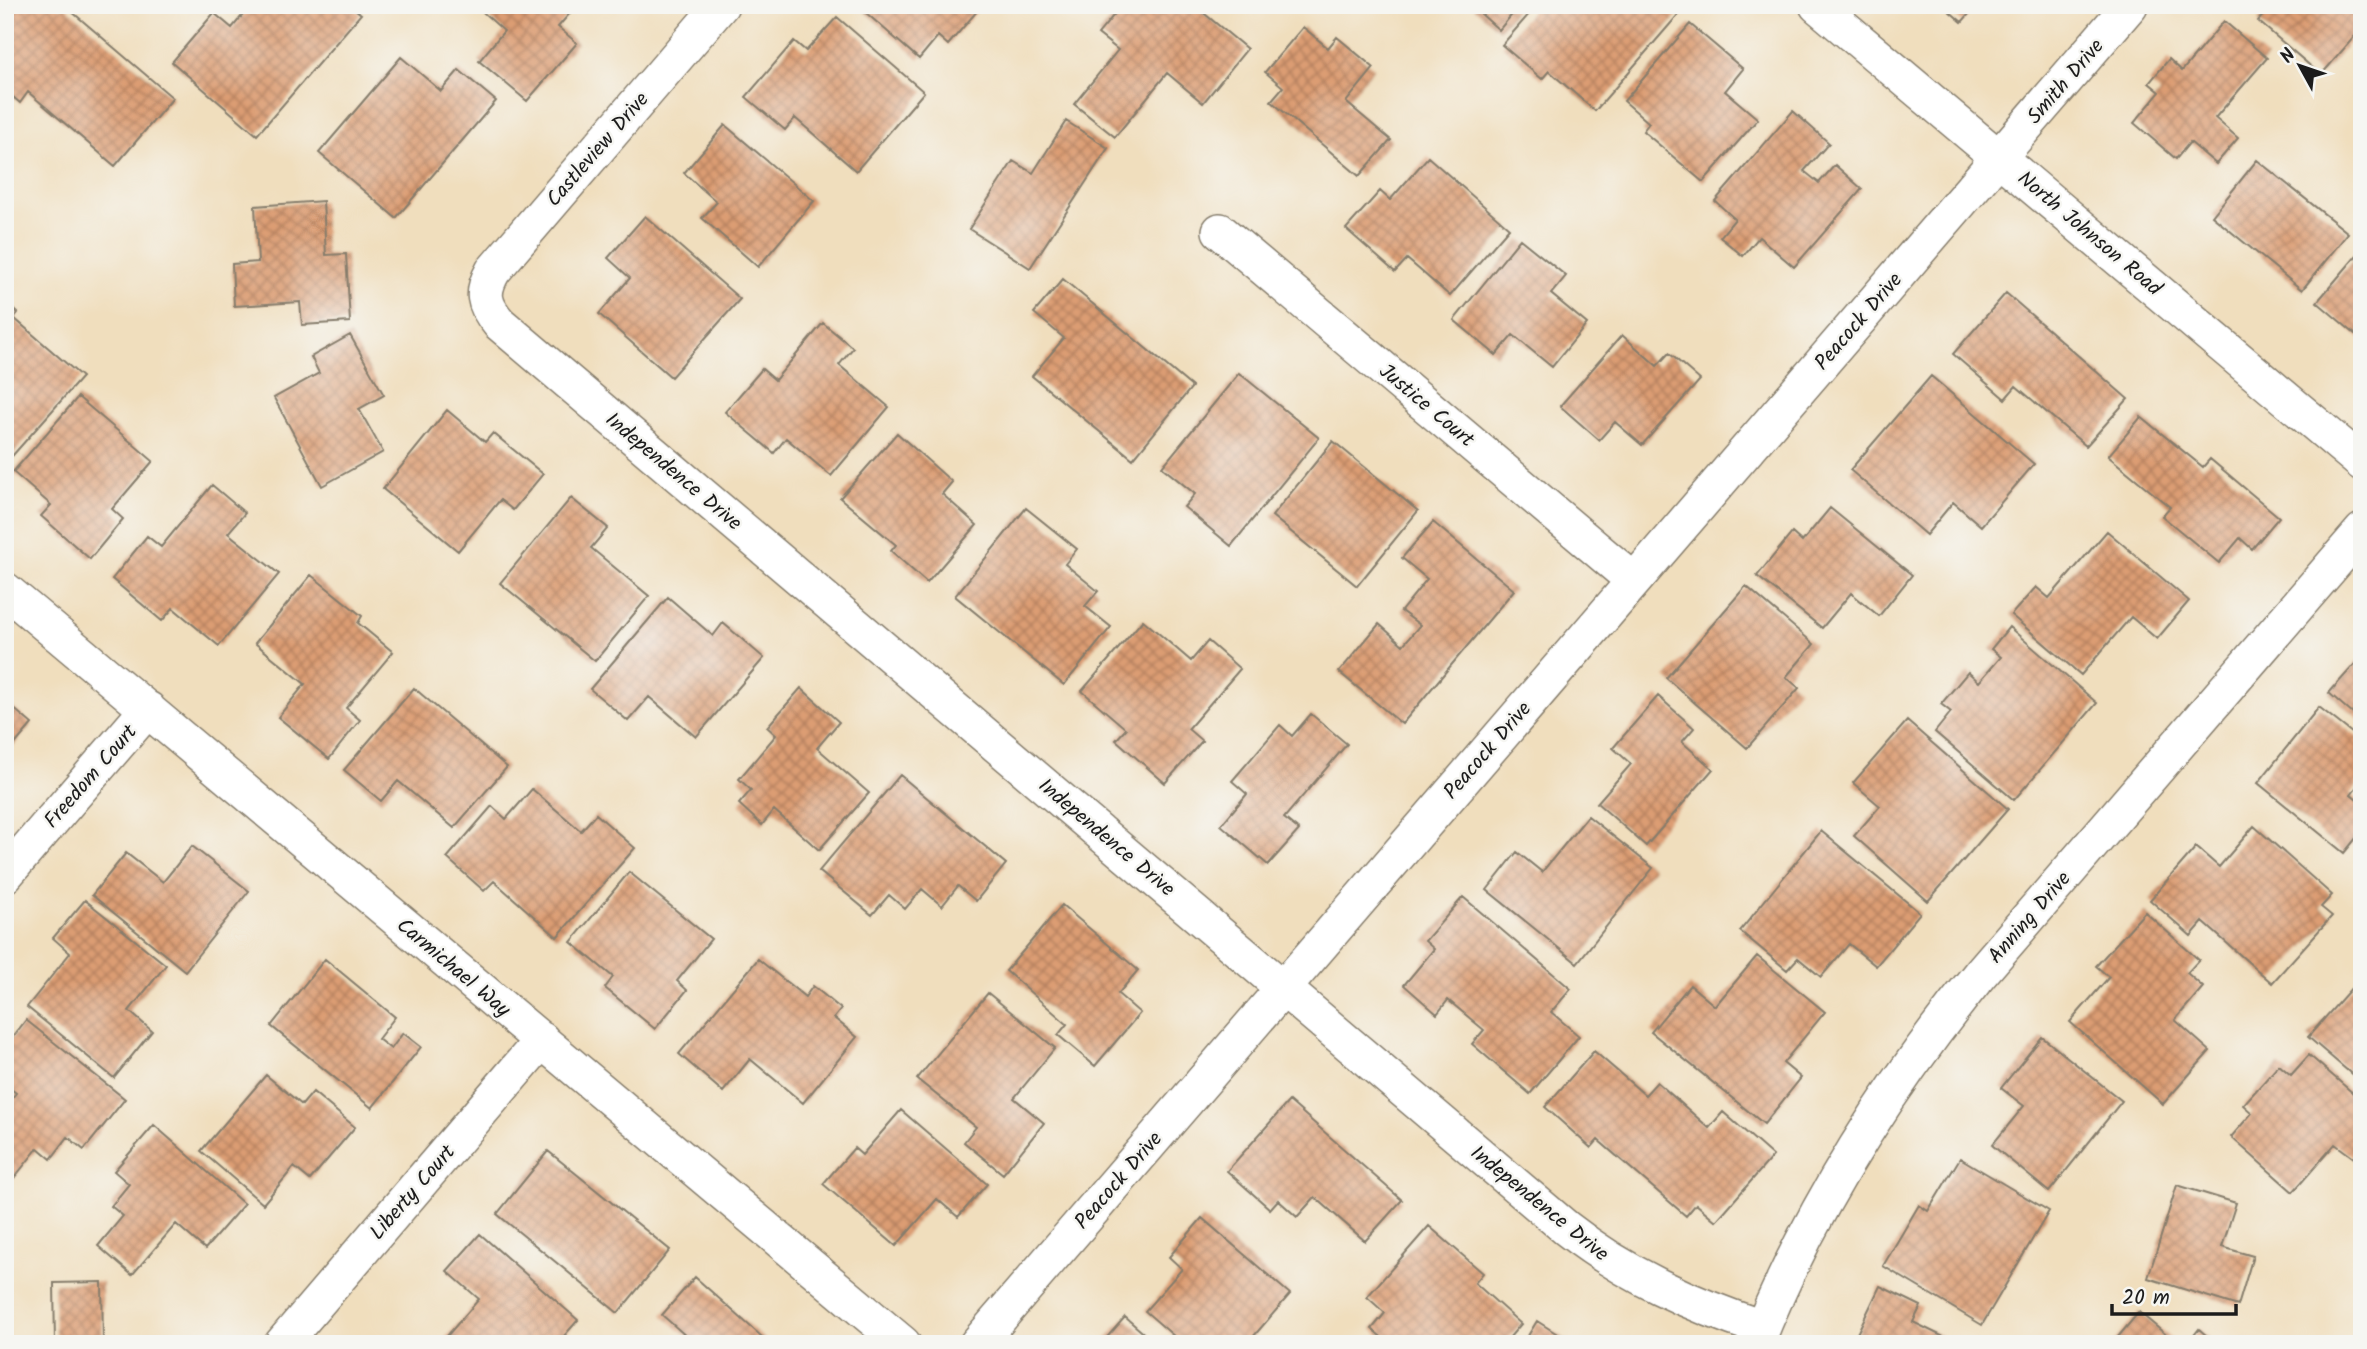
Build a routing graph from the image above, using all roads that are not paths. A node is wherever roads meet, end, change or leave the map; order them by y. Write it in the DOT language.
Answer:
graph roads {
  1 [pos="720,5"];
  2 [pos="1817,5"];
  3 [pos="2130,5"];
  4 [pos="1999,157"];
  5 [pos="1220,231"];
  6 [pos="484,299"];
  7 [pos="2362,463"];
  8 [pos="2362,531"];
  9 [pos="1633,580"];
  10 [pos="5,590"];
  11 [pos="148,709"];
  12 [pos="5,876"];
  13 [pos="1284,987"];
  14 [pos="542,1040"];
  15 [pos="1759,1336"];
  16 [pos="282,1344"];
  17 [pos="903,1344"];
  18 [pos="977,1344"];
  1 -- 6 [label="street, Castleview Drive"];
  2 -- 4 [label="street, North Johnson Road"];
  3 -- 4 [label="street, Smith Drive"];
  4 -- 7 [label="street, North Johnson Road"];
  4 -- 9 [label="street, Peacock Drive"];
  5 -- 9 [label="street, Justice Court"];
  6 -- 13 [label="street, Independence Drive"];
  8 -- 15 [label="street, Anning Drive"];
  9 -- 13 [label="street, Peacock Drive"];
  10 -- 11 [label="street, Carmichael Way"];
  11 -- 12 [label="street, Freedom Court"];
  11 -- 14 [label="street, Carmichael Way"];
  13 -- 15 [label="street, Independence Drive"];
  13 -- 18 [label="street, Peacock Drive"];
  14 -- 16 [label="street, Liberty Court"];
  14 -- 17 [label="street, Carmichael Way"];
}
